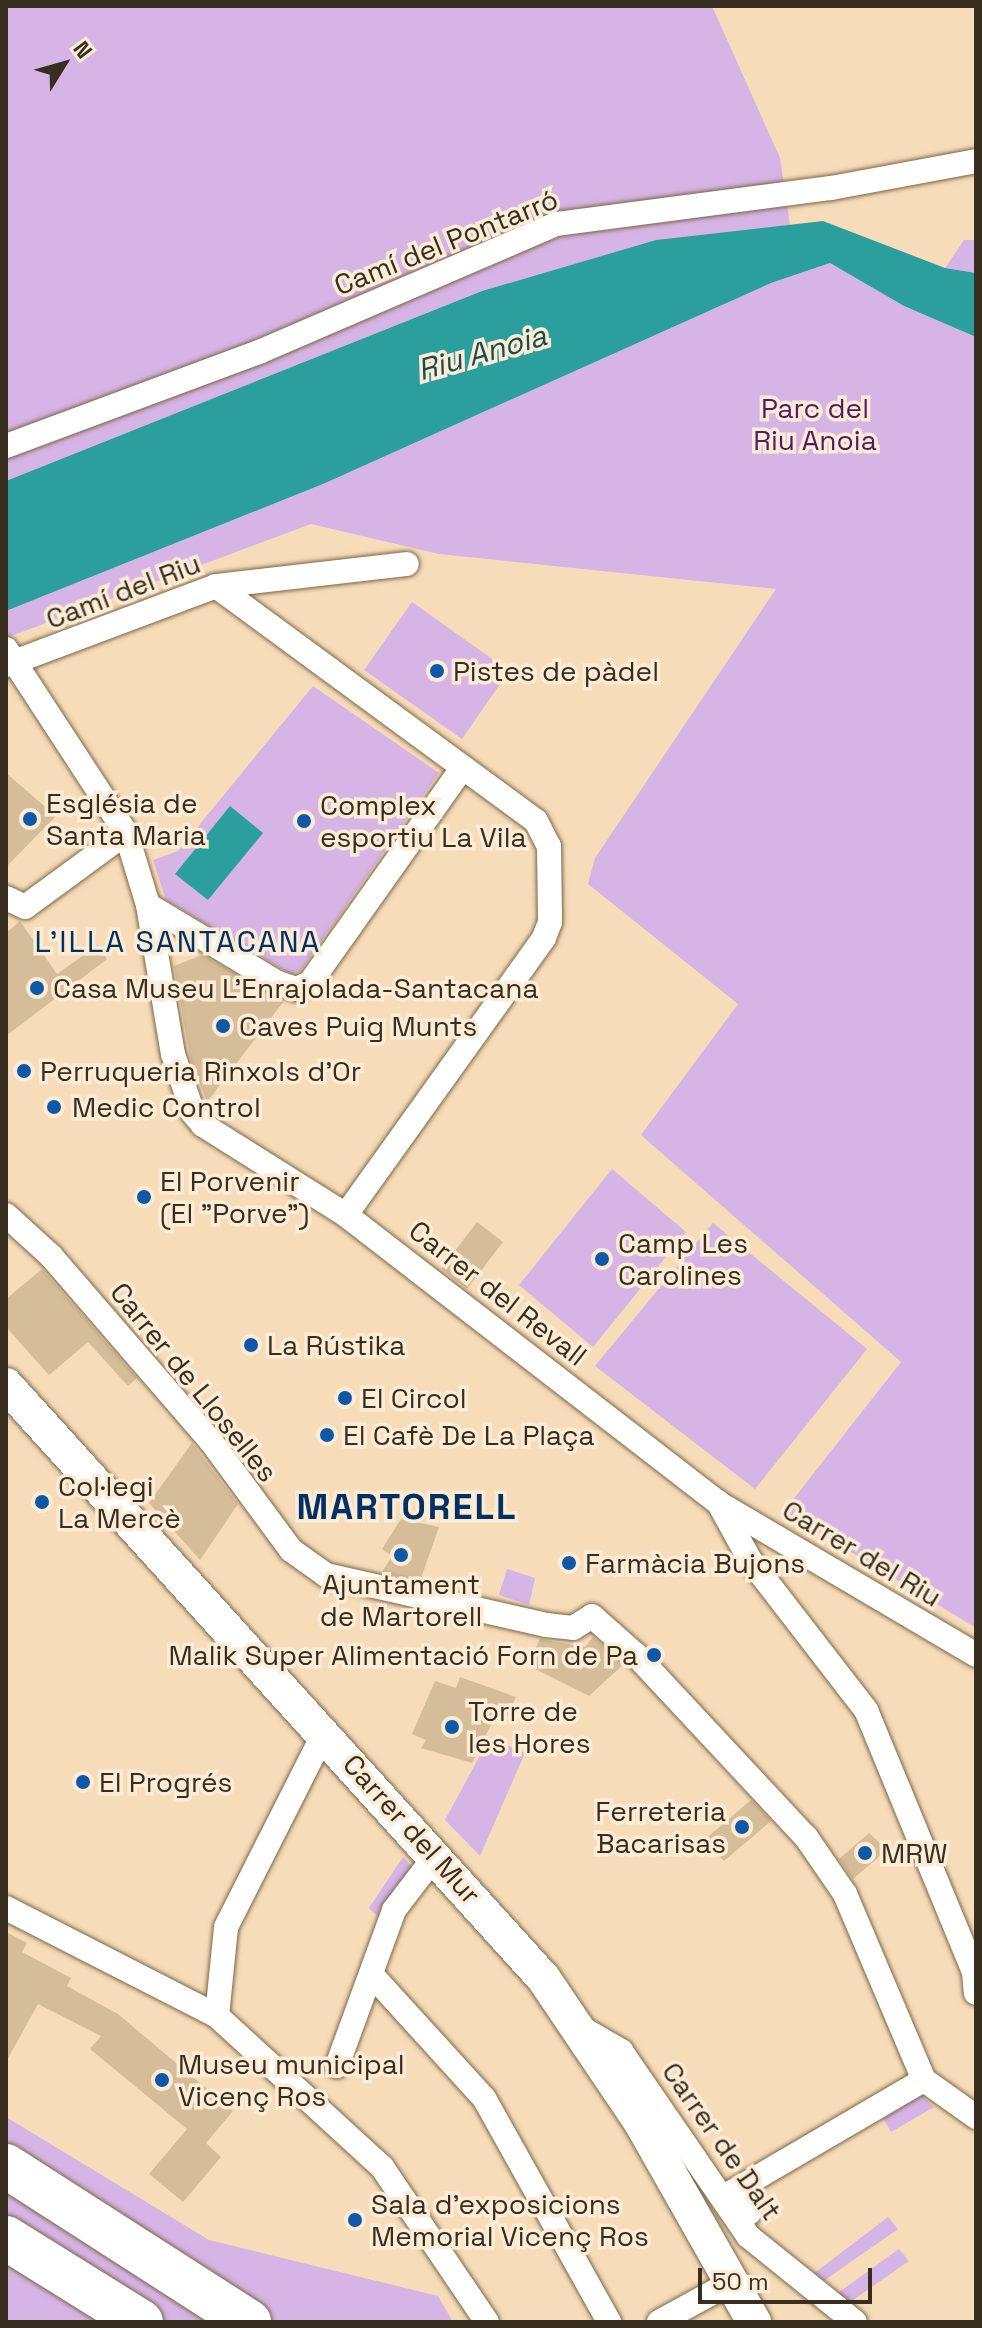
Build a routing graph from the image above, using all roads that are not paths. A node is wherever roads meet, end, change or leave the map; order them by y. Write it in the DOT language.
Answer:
graph roads {
  1 [pos="976,161"];
  2 [pos="6,446"];
  3 [pos="407,564"];
  4 [pos="216,586"];
  5 [pos="9,659"];
  6 [pos="462,768"];
  7 [pos="126,833"];
  8 [pos="13,903"];
  9 [pos="148,905"];
  10 [pos="6,1215"];
  11 [pos="346,1215"];
  12 [pos="6,1385"];
  13 [pos="718,1502"];
  14 [pos="976,1655"];
  15 [pos="324,1733"];
  16 [pos="436,1855"];
  17 [pos="6,1908"];
  18 [pos="371,1974"];
  19 [pos="976,1993"];
  20 [pos="217,2016"];
  21 [pos="579,2027"];
  22 [pos="337,2066"];
  23 [pos="924,2080"];
  24 [pos="976,2095"];
  25 [pos="949,2100"];
  26 [pos="976,2117"];
  27 [pos="6,2166"];
  28 [pos="6,2238"];
  29 [pos="732,2282"];
  30 [pos="806,2282"];
  31 [pos="141,2322"];
  32 [pos="249,2322"];
  33 [pos="487,2322"];
  34 [pos="609,2322"];
  35 [pos="659,2322"];
  36 [pos="754,2322"];
  37 [pos="855,2322"];
  1 -- 2 [label="street, Camí del Pontarró"];
  3 -- 4 [label="street, Camí del Riu"];
  4 -- 5 [label="street, Camí del Riu"];
  4 -- 6 [label="street"];
  5 -- 7 [label="street, Carrer del Revall"];
  6 -- 9 [label="street"];
  6 -- 11 [label="street"];
  7 -- 8 [label="street"];
  7 -- 9 [label="street, Carrer del Revall"];
  9 -- 11 [label="street, Carrer del Revall"];
  10 -- 23 [label="street, Carrer de Lloselles"];
  11 -- 13 [label="street, Carrer del Revall"];
  12 -- 15 [label="main road, Carrer del Mur"];
  13 -- 14 [label="street, Carrer del Riu"];
  13 -- 19 [label="street, Carrer del Revall"];
  15 -- 16 [label="main road, Carrer del Mur"];
  15 -- 20 [label="street"];
  16 -- 18 [label="street"];
  16 -- 21 [label="main road, Carrer del Mur"];
  17 -- 20 [label="street"];
  18 -- 22 [label="street"];
  18 -- 34 [label="street"];
  20 -- 33 [label="street"];
  21 -- 29 [label="main road, Carrer del Mur"];
  21 -- 30 [label="street, Carrer de Dalt"];
  23 -- 25 [label="street"];
  23 -- 30 [label="street"];
  24 -- 25 [label="street"];
  25 -- 26 [label="street"];
  27 -- 32 [label="highway"];
  28 -- 31 [label="highway"];
  29 -- 35 [label="street"];
  29 -- 36 [label="main road, Carrer del Mur"];
  30 -- 37 [label="street, Carrer de Dalt"];
}
